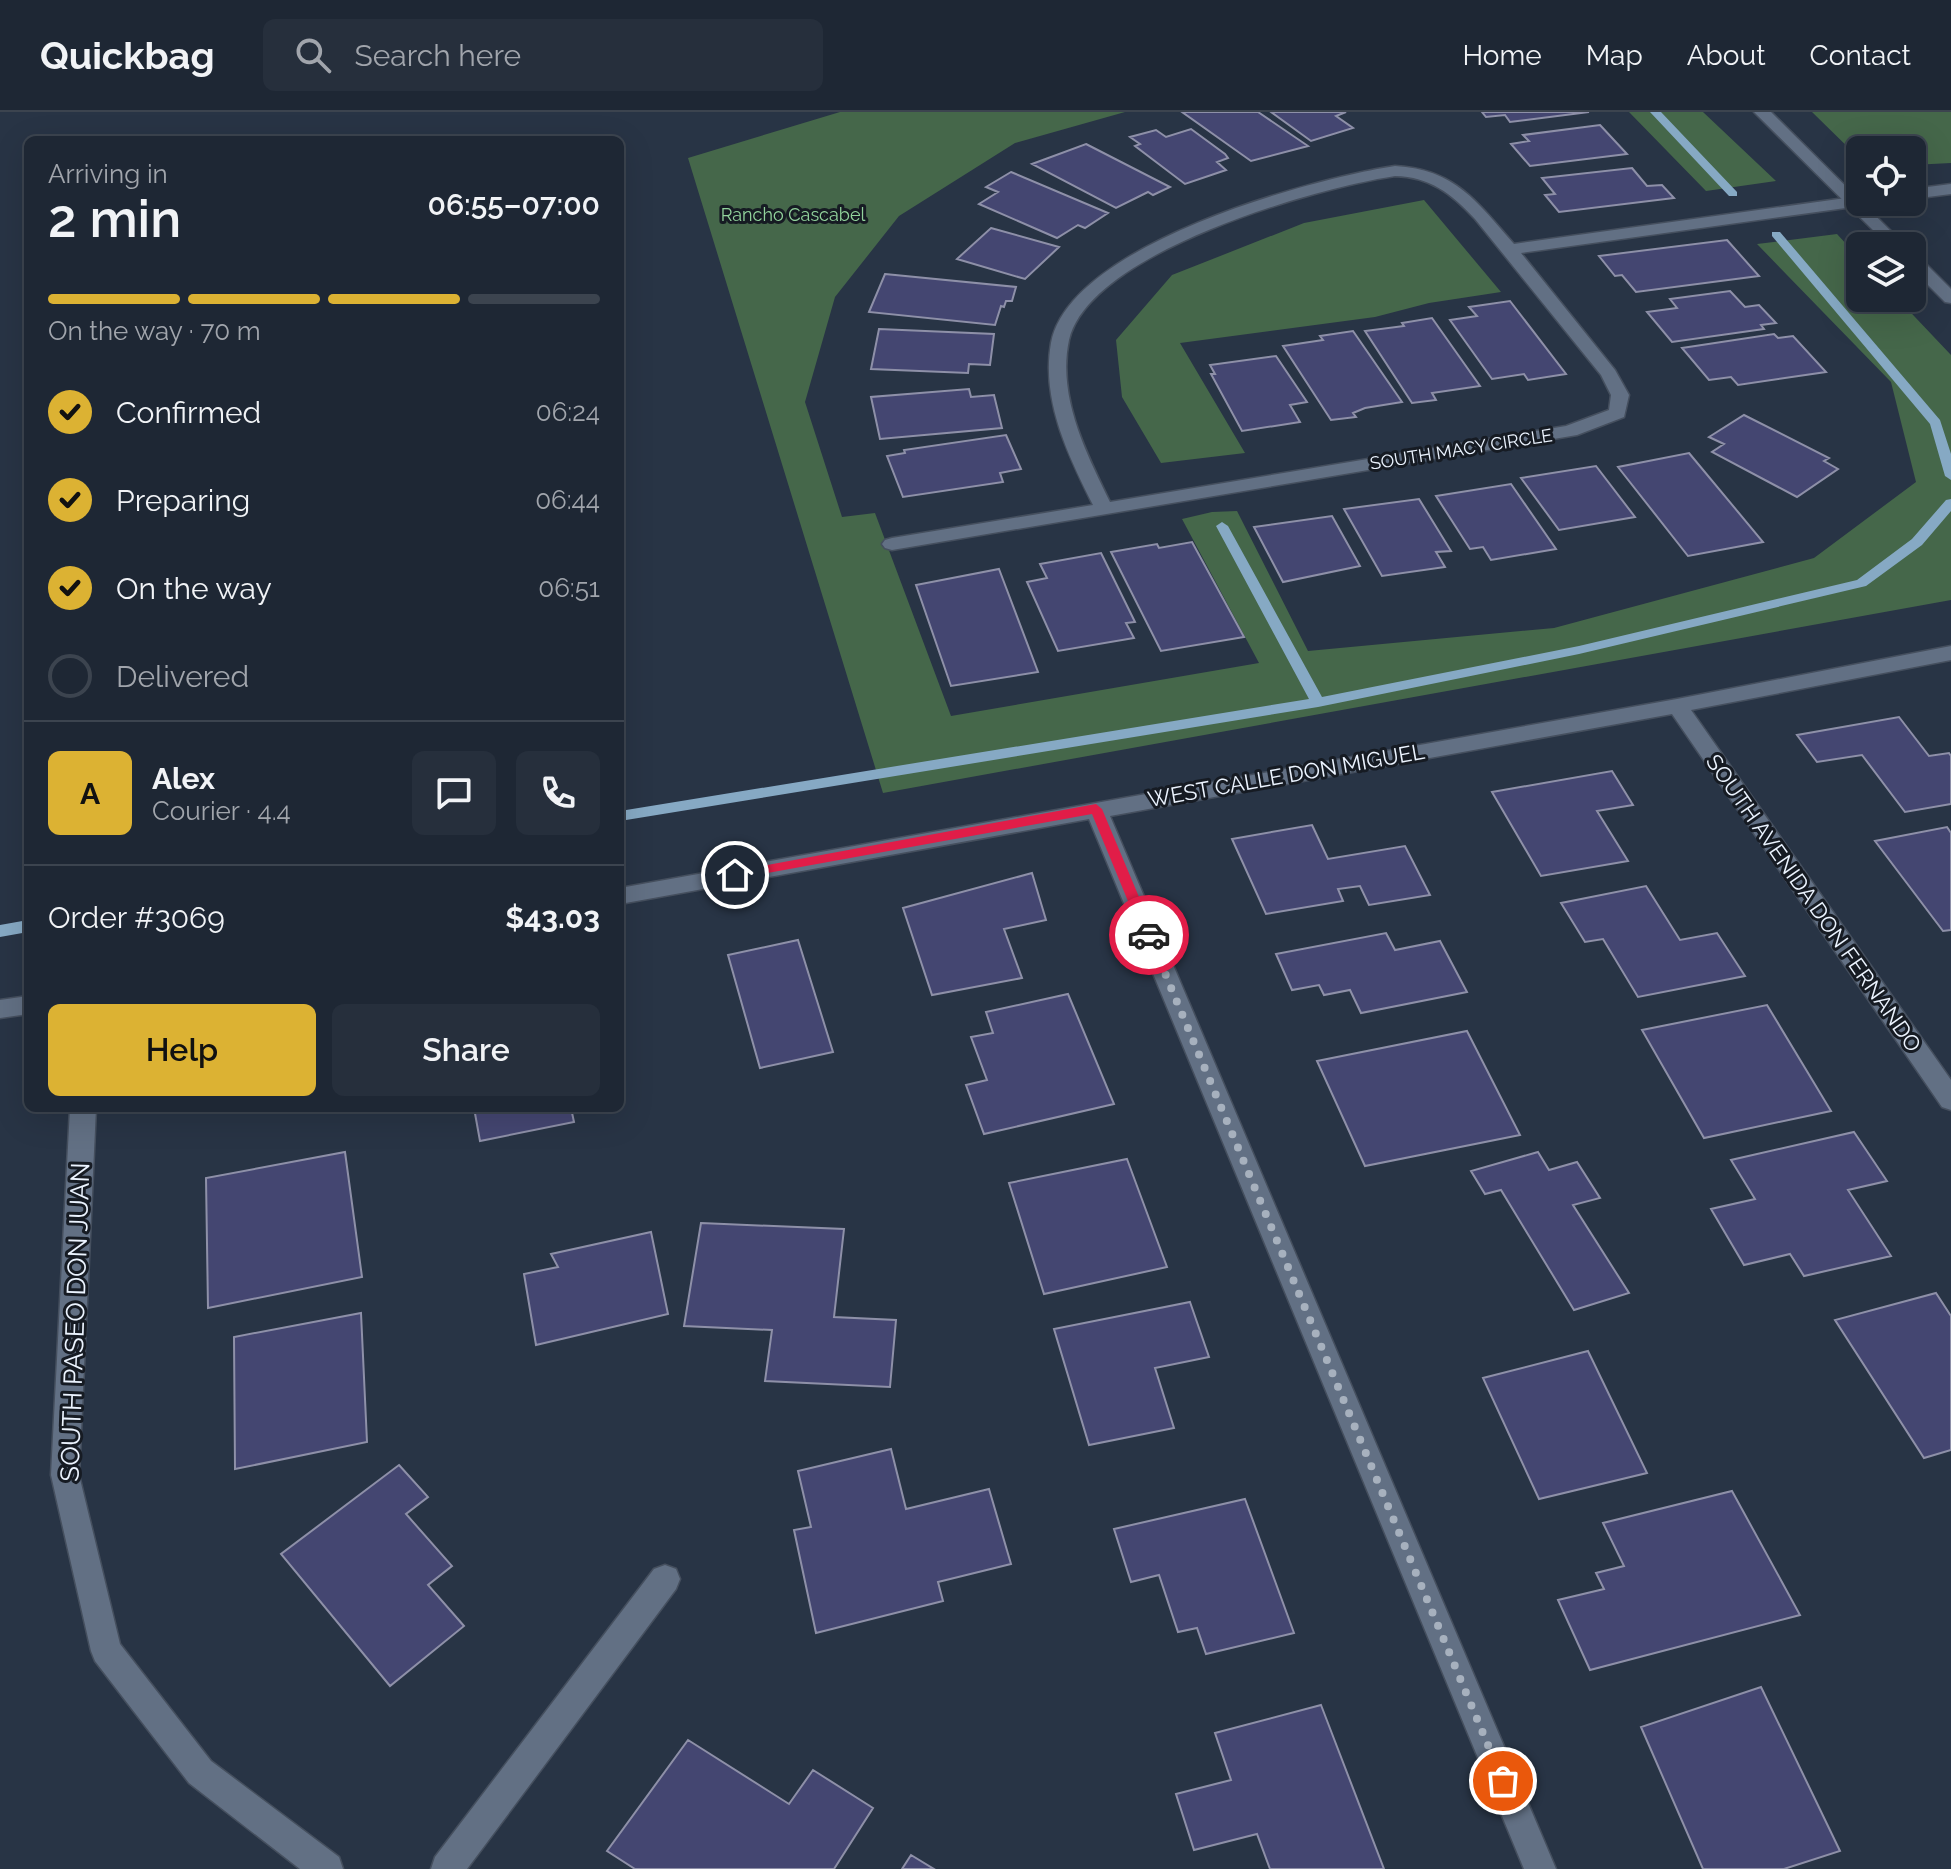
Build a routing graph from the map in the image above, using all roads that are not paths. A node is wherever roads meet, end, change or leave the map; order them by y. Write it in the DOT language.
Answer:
graph roads {
  1 [pos="1762,112"];
  2 [pos="1951,189"];
  3 [pos="1846,192"];
  4 [pos="1926,192"];
  5 [pos="1846,202"];
  6 [pos="1870,216"];
  7 [pos="1885,232"];
  8 [pos="1510,250"];
  9 [pos="1926,274"];
  10 [pos="1951,298"];
  11 [pos="1104,508"];
  12 [pos="892,544"];
  13 [pos="1951,653"];
  14 [pos="1677,706"];
  15 [pos="1096,809"];
  16 [pos="624,895"];
  17 [pos="24,1006"];
  18 [pos="0,1009"];
  19 [pos="1951,1100"];
  20 [pos="83,1112"];
  21 [pos="665,1579"];
  22 [pos="327,1869"];
  23 [pos="447,1869"];
  24 [pos="1540,1869"];
  1 -- 3 [label="street"];
  2 -- 4 [label="street"];
  5 -- 8 [label="street"];
  6 -- 7 [label="street"];
  8 -- 11 [label="street, SOUTH MACY CIRCLE"];
  8 -- 11 [label="street, SOUTH MACY CIRCLE"];
  9 -- 10 [label="street"];
  11 -- 12 [label="street, SOUTH MACY CIRCLE"];
  13 -- 14 [label="street, WEST CALLE DON MIGUEL"];
  14 -- 15 [label="street, WEST CALLE DON MIGUEL"];
  14 -- 19 [label="street, SOUTH AVENIDA DON FERNANDO"];
  15 -- 16 [label="street, WEST CALLE DON MIGUEL"];
  15 -- 24 [label="street"];
  17 -- 18 [label="street"];
  20 -- 22 [label="street, SOUTH PASEO DON JUAN"];
  21 -- 23 [label="street"];
}
